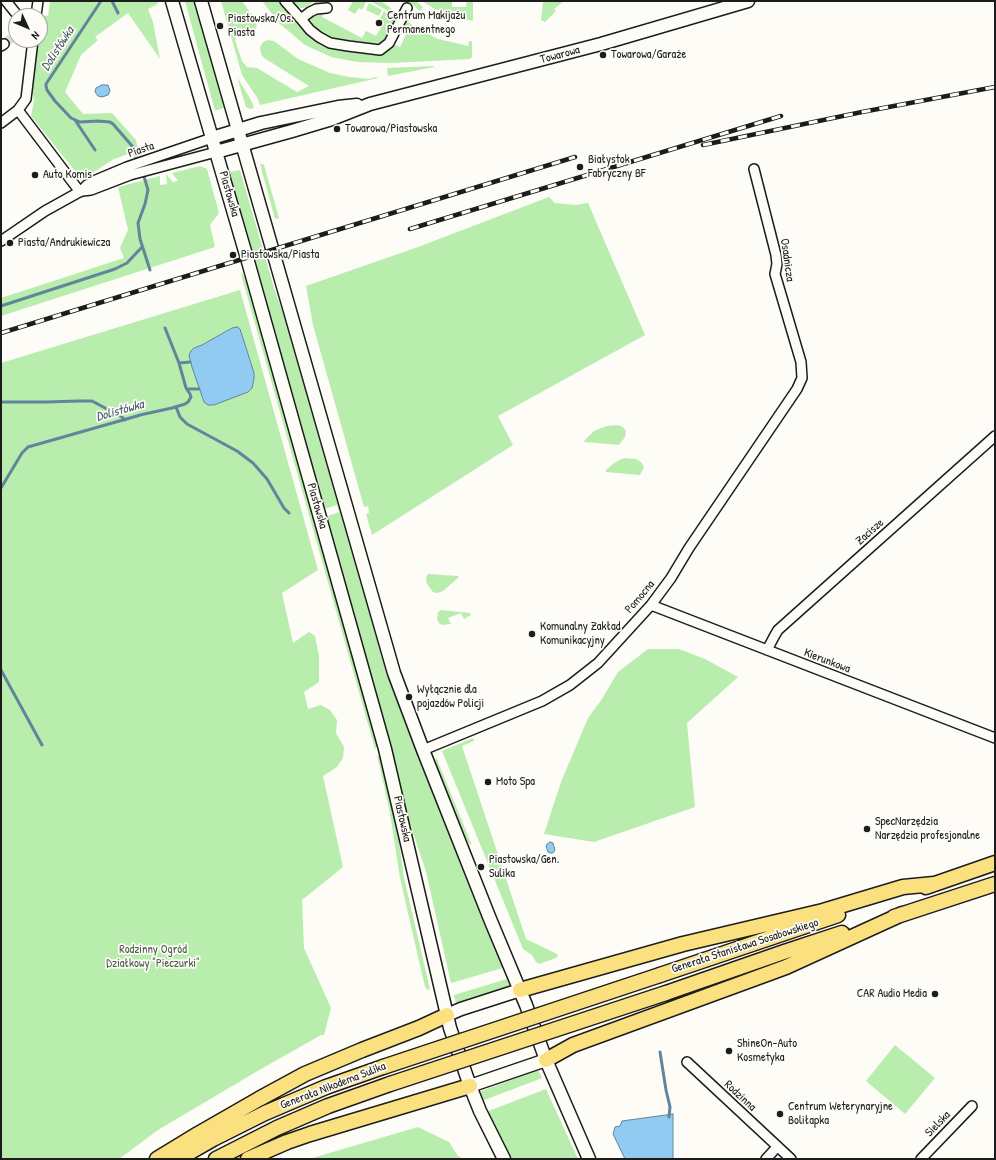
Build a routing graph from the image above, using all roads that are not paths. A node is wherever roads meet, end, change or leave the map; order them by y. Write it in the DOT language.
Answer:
graph roads {
  1 [pos="172,1"];
  2 [pos="201,1"];
  3 [pos="285,1"];
  4 [pos="748,1"];
  5 [pos="327,8"];
  6 [pos="407,8"];
  7 [pos="301,19"];
  8 [pos="32,48"];
  9 [pos="370,104"];
  10 [pos="18,110"];
  11 [pos="289,117"];
  12 [pos="1,123"];
  13 [pos="238,129"];
  14 [pos="292,132"];
  15 [pos="212,138"];
  16 [pos="243,145"];
  17 [pos="216,152"];
  18 [pos="754,169"];
  19 [pos="129,171"];
  20 [pos="80,192"];
  21 [pos="1,241"];
  22 [pos="802,378"];
  23 [pos="995,436"];
  24 [pos="651,605"];
  25 [pos="767,650"];
  26 [pos="995,738"];
  27 [pos="423,750"];
  28 [pos="995,863"];
  29 [pos="934,884"];
  30 [pos="995,884"];
  31 [pos="902,914"];
  32 [pos="520,990"];
  33 [pos="447,1015"];
  34 [pos="495,1029"];
  35 [pos="500,1048"];
  36 [pos="546,1060"];
  37 [pos="687,1062"];
  38 [pos="470,1086"];
  39 [pos="972,1106"];
  40 [pos="777,1147"];
  41 [pos="156,1159"];
  42 [pos="178,1159"];
  43 [pos="216,1159"];
  44 [pos="248,1159"];
  45 [pos="504,1159"];
  46 [pos="589,1159"];
  47 [pos="766,1159"];
  48 [pos="791,1159"];
  49 [pos="921,1159"];
  1 -- 15 [label="main road, Piastowska"];
  2 -- 13 [label="main road"];
  3 -- 7 [label="street"];
  4 -- 9 [label="main road, Towarowa"];
  5 -- 7 [label="street"];
  6 -- 7 [label="street"];
  8 -- 10 [label="street"];
  9 -- 11 [label="main road, Towarowa"];
  9 -- 14 [label="main road, Towarowa"];
  10 -- 12 [label="street"];
  10 -- 20 [label="street"];
  11 -- 13 [label="main road, Towarowa"];
  11 -- 14 [label="main road"];
  13 -- 15 [label="main road, Towarowa"];
  13 -- 16 [label="main road"];
  14 -- 16 [label="main road, Towarowa"];
  15 -- 17 [label="main road, Piastowska"];
  15 -- 19 [label="street, Piasta"];
  16 -- 17 [label="main road, Towarowa"];
  16 -- 27 [label="main road"];
  17 -- 19 [label="street, Piasta"];
  17 -- 33 [label="main road, Piastowska"];
  18 -- 22 [label="street, Osadnicza"];
  19 -- 20 [label="street, Piasta"];
  20 -- 21 [label="street, Piasta"];
  22 -- 24 [label="street, Pomocna"];
  23 -- 25 [label="street, Zacisze"];
  24 -- 25 [label="street, Kierunkowa"];
  24 -- 27 [label="street, Pomocna"];
  25 -- 26 [label="street, Kierunkowa"];
  27 -- 32 [label="main road"];
  28 -- 29 [label="highway, Generała Stanisława Sosabowskiego"];
  29 -- 32 [label="highway"];
  29 -- 34 [label="highway, Generała Stanisława Sosabowskiego, bridge"];
  30 -- 31 [label="highway, Generała Stanisława Sosabowskiego"];
  31 -- 35 [label="highway, Generała Stanisława Sosabowskiego, bridge"];
  31 -- 36 [label="highway"];
  32 -- 33 [label="main road"];
  32 -- 36 [label="main road"];
  33 -- 38 [label="main road, Piastowska"];
  33 -- 41 [label="highway"];
  34 -- 42 [label="highway, Generała Nikodema Sulika, bridge"];
  35 -- 43 [label="highway, Generała Nikodema Sulika, bridge"];
  36 -- 38 [label="main road"];
  36 -- 46 [label="main road"];
  37 -- 40 [label="street, Rodzinna"];
  38 -- 44 [label="highway"];
  38 -- 45 [label="main road, Piastowska"];
  39 -- 49 [label="street, Sielska"];
  40 -- 47 [label="street"];
  40 -- 48 [label="street, Rodzinna"];
}
